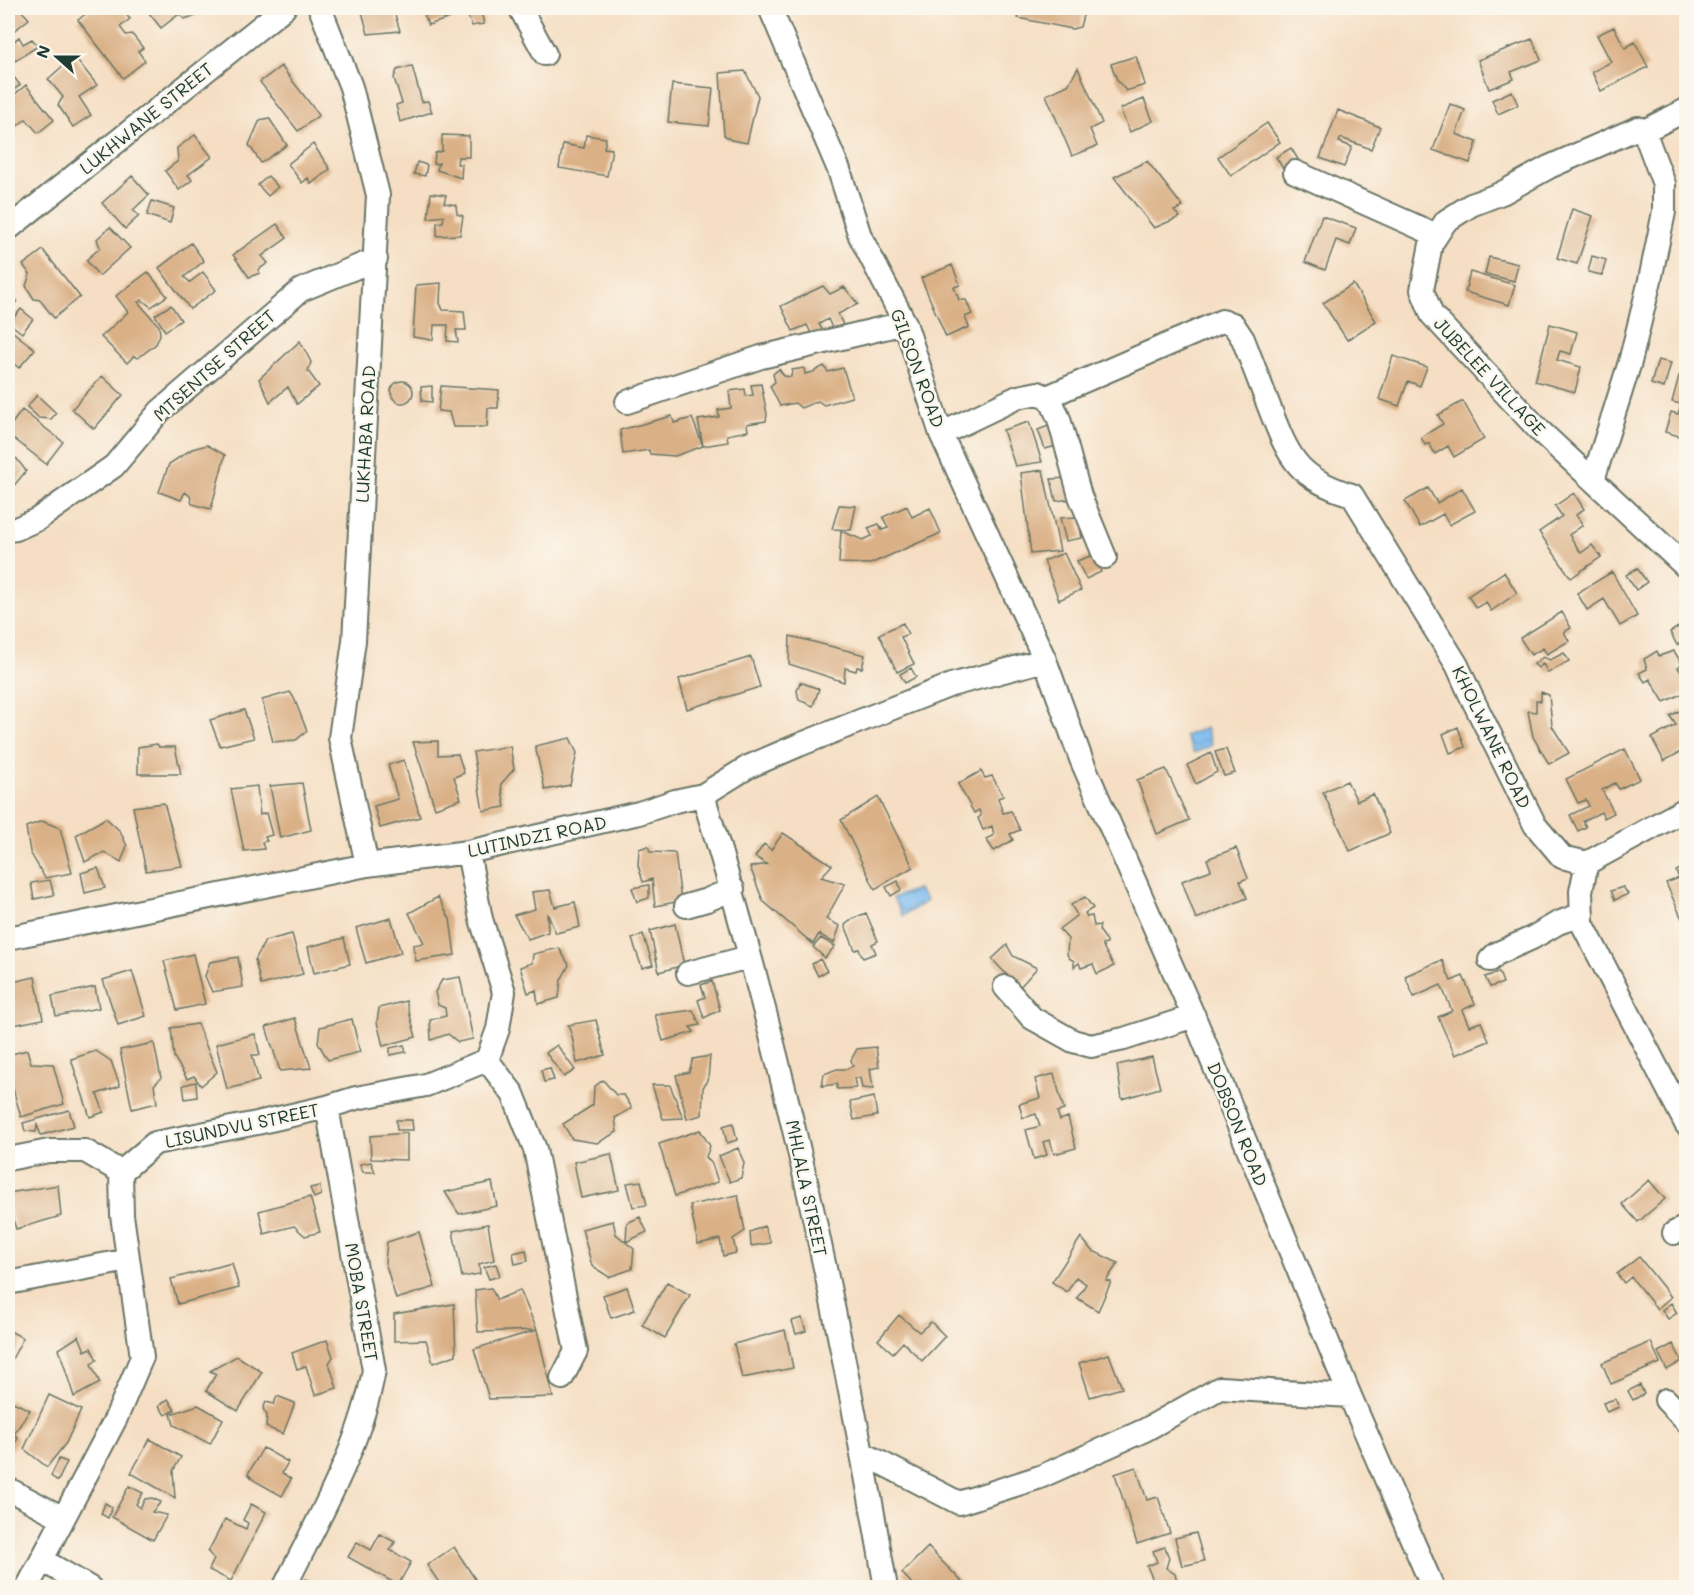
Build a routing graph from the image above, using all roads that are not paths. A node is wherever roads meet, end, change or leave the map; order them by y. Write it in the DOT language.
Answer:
graph roads {
  1 [pos="284,8"];
  2 [pos="320,8"];
  3 [pos="520,8"];
  4 [pos="770,8"];
  5 [pos="545,54"];
  6 [pos="1686,110"];
  7 [pos="1644,131"];
  8 [pos="1295,172"];
  9 [pos="8,229"];
  10 [pos="1436,235"];
  11 [pos="376,259"];
  12 [pos="905,323"];
  13 [pos="1047,397"];
  14 [pos="627,402"];
  15 [pos="941,434"];
  16 [pos="1593,480"];
  17 [pos="8,530"];
  18 [pos="1105,557"];
  19 [pos="1686,567"];
  20 [pos="1045,660"];
  21 [pos="703,795"];
  22 [pos="1686,809"];
  23 [pos="468,852"];
  24 [pos="1587,863"];
  25 [pos="367,866"];
  26 [pos="733,890"];
  27 [pos="686,906"];
  28 [pos="1582,914"];
  29 [pos="8,938"];
  30 [pos="749,957"];
  31 [pos="1490,960"];
  32 [pos="688,974"];
  33 [pos="1005,987"];
  34 [pos="1194,1016"];
  35 [pos="487,1060"];
  36 [pos="327,1107"];
  37 [pos="1686,1124"];
  38 [pos="8,1159"];
  39 [pos="121,1172"];
  40 [pos="128,1260"];
  41 [pos="8,1283"];
  42 [pos="562,1377"];
  43 [pos="1350,1396"];
  44 [pos="1666,1400"];
  45 [pos="1686,1421"];
  46 [pos="864,1454"];
  47 [pos="8,1489"];
  48 [pos="63,1518"];
  49 [pos="42,1560"];
  50 [pos="27,1587"];
  51 [pos="90,1587"];
  52 [pos="284,1587"];
  53 [pos="886,1587"];
  54 [pos="1433,1587"];
  1 -- 9 [label="street, LUKHWANE STREET"];
  2 -- 11 [label="street, LUKHABA ROAD"];
  3 -- 5 [label="street"];
  4 -- 12 [label="street, GILSON ROAD"];
  6 -- 7 [label="street, JUBELEE VILLAGE"];
  7 -- 10 [label="street, JUBELEE VILLAGE"];
  7 -- 16 [label="street"];
  8 -- 10 [label="street"];
  10 -- 16 [label="street, JUBELEE VILLAGE"];
  11 -- 17 [label="street, MTSENTSE STREET"];
  11 -- 25 [label="street, LUKHABA ROAD"];
  12 -- 14 [label="street"];
  12 -- 15 [label="street, GILSON ROAD"];
  13 -- 15 [label="street"];
  13 -- 18 [label="street"];
  13 -- 24 [label="street, KHOLWANE ROAD"];
  15 -- 20 [label="street, GILSON ROAD"];
  16 -- 19 [label="street, JUBELEE VILLAGE"];
  20 -- 21 [label="street, LUTINDZI ROAD"];
  20 -- 34 [label="street, DOBSON ROAD"];
  21 -- 23 [label="street, LUTINDZI ROAD"];
  21 -- 26 [label="street, MHLALA STREET"];
  22 -- 24 [label="street"];
  23 -- 25 [label="street, LUTINDZI ROAD"];
  23 -- 35 [label="street"];
  24 -- 28 [label="street"];
  25 -- 29 [label="street, LUTINDZI ROAD"];
  26 -- 27 [label="street"];
  26 -- 30 [label="street, MHLALA STREET"];
  28 -- 31 [label="street"];
  28 -- 37 [label="street"];
  30 -- 32 [label="street"];
  30 -- 46 [label="street, MHLALA STREET"];
  33 -- 34 [label="street"];
  34 -- 43 [label="street, DOBSON ROAD"];
  35 -- 36 [label="street, LISUNDVU STREET"];
  35 -- 42 [label="street"];
  36 -- 39 [label="street, LISUNDVU STREET"];
  36 -- 52 [label="street, MOBA STREET"];
  38 -- 39 [label="street"];
  39 -- 40 [label="street"];
  40 -- 41 [label="street"];
  40 -- 48 [label="street"];
  43 -- 46 [label="street"];
  43 -- 54 [label="street, DOBSON ROAD"];
  44 -- 45 [label="street"];
  46 -- 53 [label="street, MHLALA STREET"];
  47 -- 48 [label="street"];
  48 -- 49 [label="street"];
  49 -- 50 [label="street"];
  49 -- 51 [label="street"];
}
